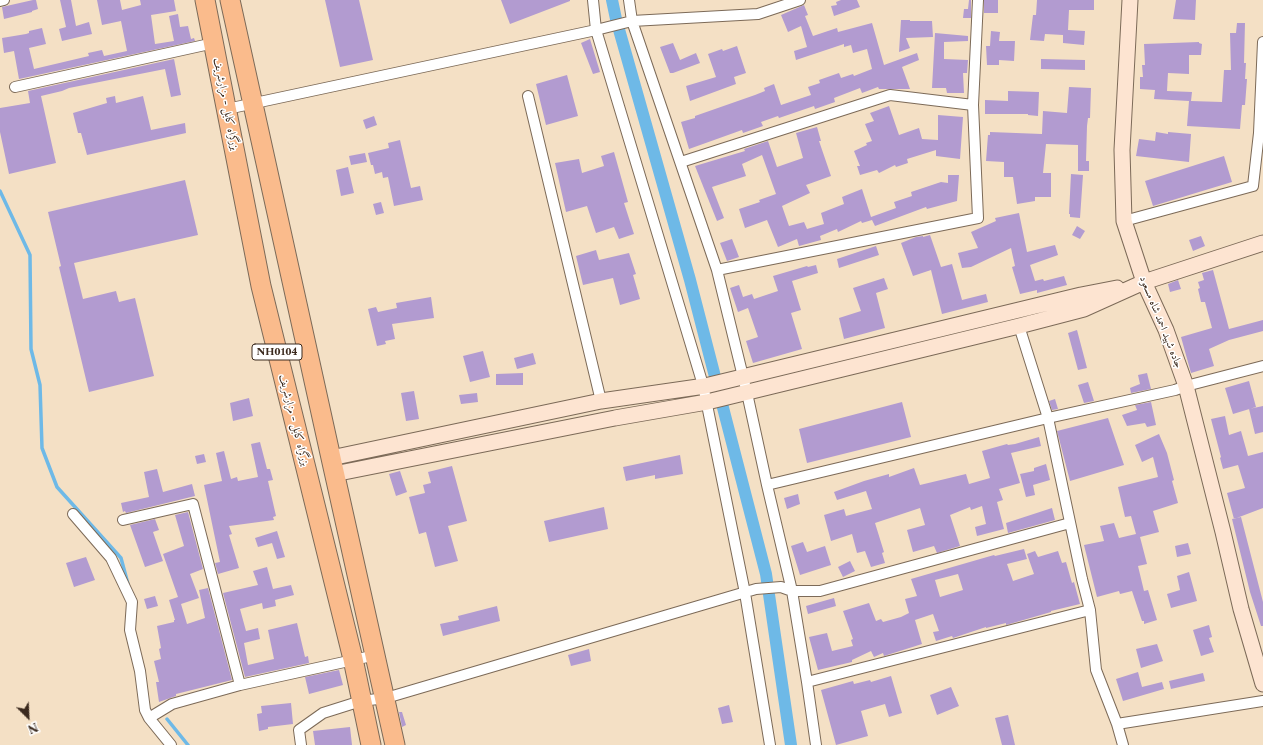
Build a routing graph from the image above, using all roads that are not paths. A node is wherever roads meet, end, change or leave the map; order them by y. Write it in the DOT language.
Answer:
graph roads {
  1 [pos="4,0"];
  2 [pos="205,0"];
  3 [pos="230,0"];
  4 [pos="592,0"];
  5 [pos="628,0"];
  6 [pos="800,0"];
  7 [pos="978,0"];
  8 [pos="1130,0"];
  9 [pos="0,1"];
  10 [pos="630,22"];
  11 [pos="596,30"];
  12 [pos="1263,42"];
  13 [pos="214,43"];
  14 [pos="1263,48"];
  15 [pos="14,87"];
  16 [pos="528,96"];
  17 [pos="253,103"];
  18 [pos="973,105"];
  19 [pos="227,109"];
  20 [pos="681,162"];
  21 [pos="1124,221"];
  22 [pos="1263,243"];
  23 [pos="717,270"];
  24 [pos="1144,282"];
  25 [pos="1020,326"];
  26 [pos="1263,366"];
  27 [pos="741,376"];
  28 [pos="704,385"];
  29 [pos="1186,386"];
  30 [pos="746,393"];
  31 [pos="601,402"];
  32 [pos="709,402"];
  33 [pos="1048,418"];
  34 [pos="332,466"];
  35 [pos="766,485"];
  36 [pos="73,514"];
  37 [pos="123,520"];
  38 [pos="1070,522"];
  39 [pos="792,590"];
  40 [pos="744,593"];
  41 [pos="1090,610"];
  42 [pos="376,655"];
  43 [pos="353,659"];
  44 [pos="807,682"];
  45 [pos="1263,684"];
  46 [pos="240,685"];
  47 [pos="386,698"];
  48 [pos="361,701"];
  49 [pos="1263,701"];
  50 [pos="149,718"];
  51 [pos="1117,724"];
  52 [pos="171,745"];
  53 [pos="301,745"];
  54 [pos="372,745"];
  55 [pos="396,745"];
  56 [pos="770,745"];
  57 [pos="816,745"];
  58 [pos="1123,745"];
  1 -- 9 [label="street"];
  2 -- 13 [label="highway, بزرگراه کابل - مزارشریف / NH0104"];
  3 -- 17 [label="highway, NH0104"];
  4 -- 11 [label="street"];
  5 -- 10 [label="street"];
  6 -- 10 [label="street"];
  7 -- 18 [label="street"];
  8 -- 21 [label="main road, جاده شهيد احمد شاه مسعود"];
  10 -- 11 [label="street"];
  10 -- 20 [label="street"];
  11 -- 17 [label="street"];
  11 -- 28 [label="street"];
  12 -- 14 [label="street"];
  13 -- 15 [label="street"];
  13 -- 19 [label="highway, بزرگراه کابل - مزارشریف / NH0104"];
  14 -- 21 [label="street"];
  16 -- 31 [label="street"];
  17 -- 19 [label="street"];
  17 -- 34 [label="highway, NH0104"];
  18 -- 20 [label="street"];
  18 -- 23 [label="street"];
  19 -- 43 [label="highway, بزرگراه کابل - مزارشریف / NH0104"];
  20 -- 23 [label="street"];
  21 -- 24 [label="main road, جاده شهيد احمد شاه مسعود"];
  22 -- 24 [label="main road"];
  23 -- 27 [label="street"];
  24 -- 25 [label="main road"];
  24 -- 27 [label="main road"];
  24 -- 29 [label="main road, جاده شهيد احمد شاه مسعود"];
  25 -- 30 [label="main road"];
  25 -- 33 [label="street"];
  26 -- 29 [label="street"];
  27 -- 28 [label="main road"];
  27 -- 30 [label="street"];
  28 -- 31 [label="main road"];
  28 -- 32 [label="street"];
  29 -- 33 [label="street"];
  29 -- 45 [label="main road, جاده شهيد احمد شاه مسعود"];
  30 -- 32 [label="main road"];
  30 -- 35 [label="street"];
  31 -- 34 [label="main road"];
  32 -- 34 [label="main road"];
  32 -- 40 [label="street"];
  33 -- 35 [label="street"];
  33 -- 38 [label="street"];
  34 -- 42 [label="highway, NH0104"];
  35 -- 39 [label="street"];
  36 -- 50 [label="street"];
  37 -- 46 [label="street"];
  38 -- 39 [label="street"];
  38 -- 41 [label="street"];
  39 -- 40 [label="street"];
  39 -- 44 [label="street"];
  40 -- 47 [label="street"];
  40 -- 56 [label="street"];
  41 -- 44 [label="street"];
  41 -- 51 [label="street"];
  42 -- 43 [label="street"];
  42 -- 47 [label="highway, NH0104"];
  43 -- 46 [label="street"];
  43 -- 48 [label="highway, بزرگراه کابل - مزارشریف / NH0104"];
  44 -- 57 [label="street"];
  46 -- 50 [label="street"];
  47 -- 48 [label="street"];
  47 -- 55 [label="highway, NH0104"];
  48 -- 53 [label="street"];
  48 -- 54 [label="highway, بزرگراه کابل - مزارشریف / NH0104"];
  49 -- 51 [label="street"];
  50 -- 52 [label="street"];
  51 -- 58 [label="street"];
}
